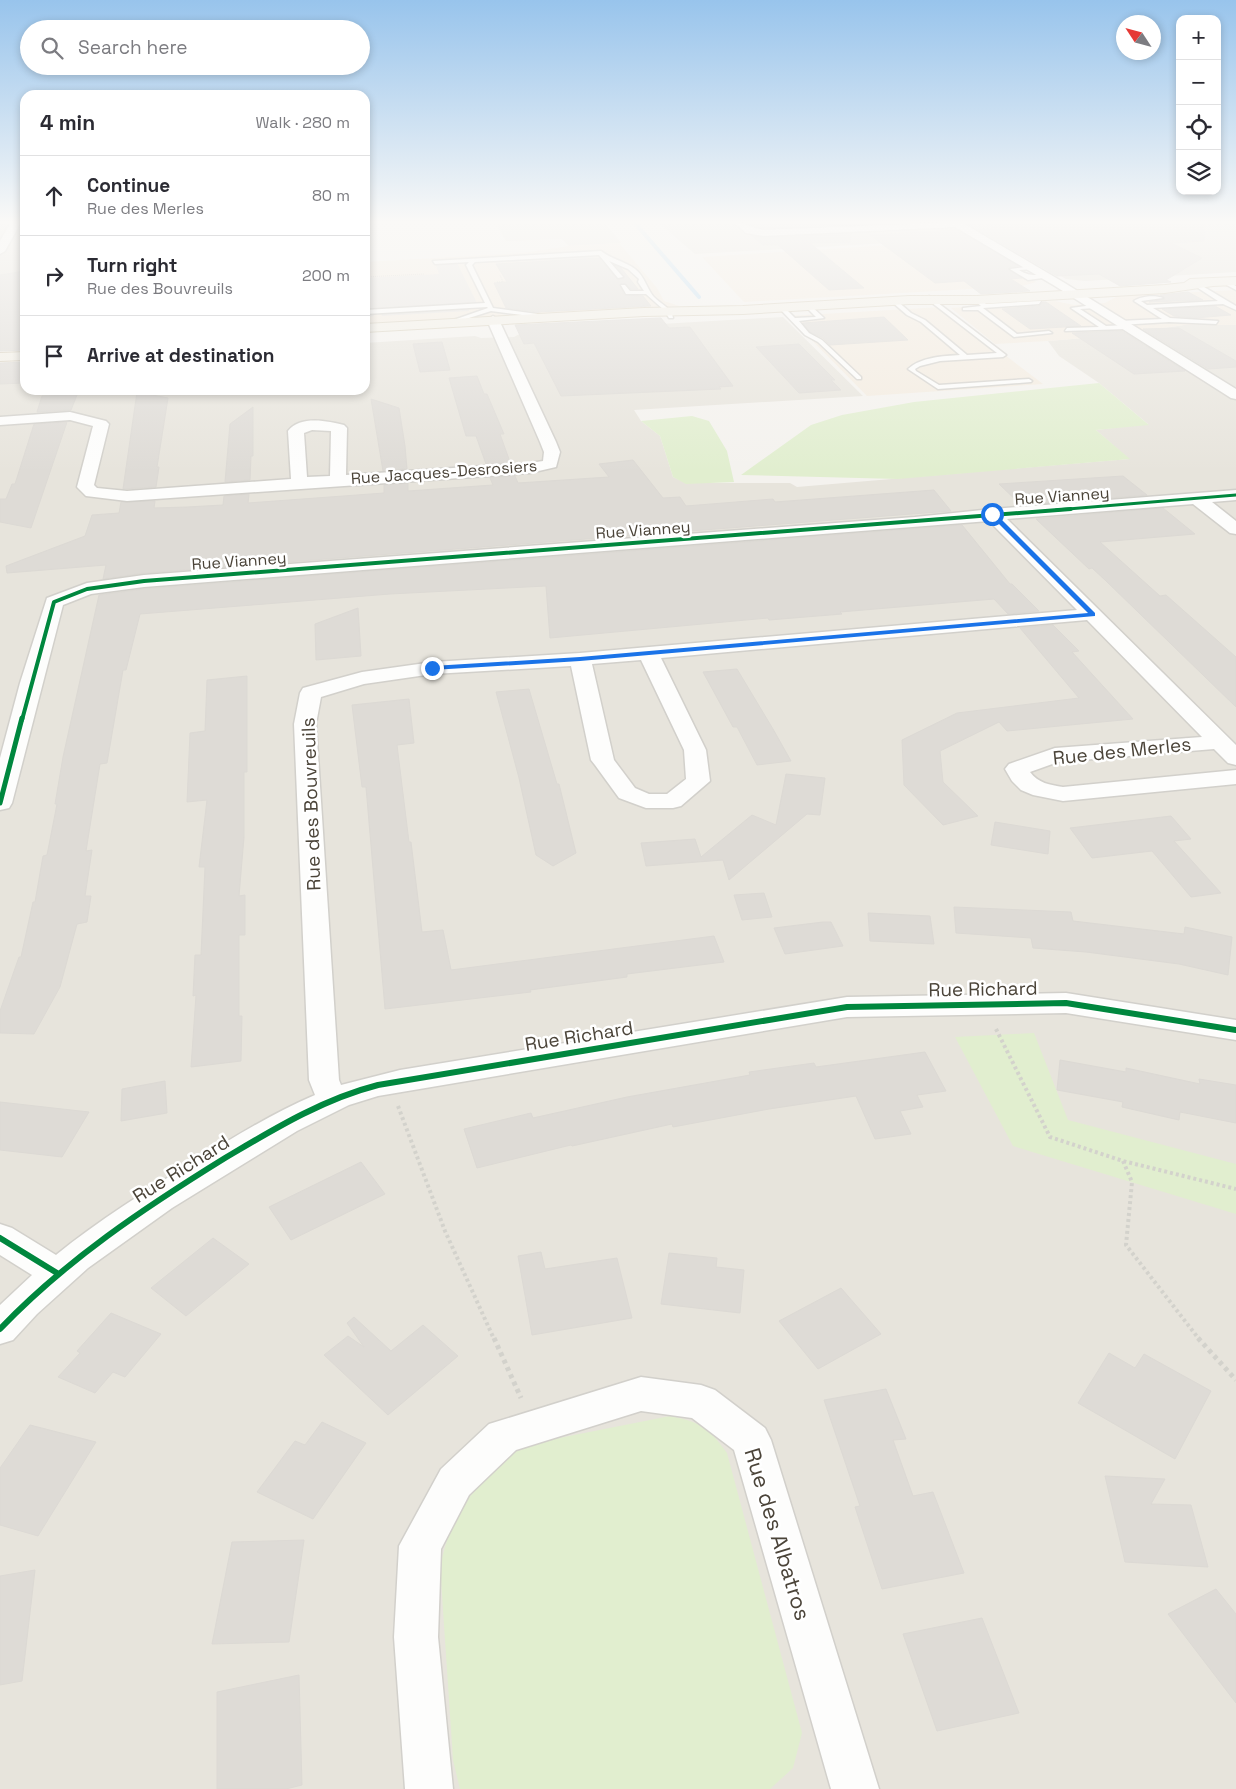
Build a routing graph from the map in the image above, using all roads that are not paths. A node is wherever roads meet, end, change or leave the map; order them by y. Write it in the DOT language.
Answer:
graph roads {
  1 [pos="488,305"];
  2 [pos="660,305"];
  3 [pos="817,305"];
  4 [pos="899,305"];
  5 [pos="938,305"];
  6 [pos="978,305"];
  7 [pos="980,305"];
  8 [pos="1166,305"];
  9 [pos="808,306"];
  10 [pos="1093,307"];
  11 [pos="1146,307"];
  12 [pos="782,308"];
  13 [pos="965,309"];
  14 [pos="370,312"];
  15 [pos="669,314"];
  16 [pos="492,315"];
  17 [pos="794,320"];
  18 [pos="1168,320"];
  19 [pos="1216,322"];
  20 [pos="1122,325"];
  21 [pos="370,328"];
  22 [pos="1105,328"];
  23 [pos="1067,330"];
  24 [pos="1049,334"];
  25 [pos="370,335"];
  26 [pos="20,348"];
  27 [pos="0,349"];
  28 [pos="20,356"];
  29 [pos="0,357"];
  30 [pos="967,358"];
  31 [pos="1228,374"];
  32 [pos="1204,376"];
  33 [pos="858,378"];
  34 [pos="1029,381"];
  35 [pos="1236,395"];
  36 [pos="0,421"];
  37 [pos="338,480"];
  38 [pos="299,483"];
  39 [pos="1236,495"];
  40 [pos="1196,498"];
  41 [pos="992,514"];
  42 [pos="1236,529"];
  43 [pos="1093,614"];
  44 [pos="648,652"];
  45 [pos="580,659"];
  46 [pos="1228,750"];
  47 [pos="1236,777"];
  48 [pos="0,803"];
  49 [pos="1236,1030"];
  50 [pos="333,1100"];
  51 [pos="0,1238"];
  52 [pos="57,1273"];
  53 [pos="0,1329"];
  54 [pos="428,1789"];
  55 [pos="856,1789"];
  1 -- 16 [label="lane"];
  2 -- 15 [label="lane"];
  3 -- 9 [label="main road"];
  4 -- 30 [label="lane"];
  5 -- 30 [label="lane"];
  6 -- 13 [label="lane"];
  7 -- 24 [label="lane"];
  8 -- 11 [label="lane"];
  9 -- 12 [label="main road"];
  9 -- 17 [label="lane"];
  10 -- 20 [label="street"];
  10 -- 22 [label="lane"];
  11 -- 18 [label="lane"];
  12 -- 15 [label="main road"];
  12 -- 17 [label="lane"];
  14 -- 16 [label="lane"];
  15 -- 16 [label="main road"];
  15 -- 16 [label="main road"];
  16 -- 21 [label="main road"];
  16 -- 25 [label="main road"];
  16 -- 37 [label="street, Rue Jacques-Desrosiers"];
  17 -- 33 [label="lane"];
  18 -- 19 [label="lane"];
  18 -- 20 [label="lane"];
  20 -- 22 [label="lane"];
  20 -- 32 [label="street"];
  22 -- 23 [label="lane"];
  26 -- 27 [label="main road"];
  28 -- 29 [label="main road"];
  30 -- 34 [label="lane"];
  31 -- 32 [label="street"];
  32 -- 35 [label="street"];
  36 -- 38 [label="street, Rue Jacques-Desrosiers"];
  37 -- 38 [label="street, Rue Jacques-Desrosiers"];
  37 -- 38 [label="street, Rue Jacques-Desrosiers"];
  39 -- 40 [label="street, Rue Vianney"];
  40 -- 41 [label="street, Rue Vianney"];
  40 -- 42 [label="street"];
  41 -- 43 [label="street, Rue des Merles"];
  41 -- 48 [label="street, Rue Vianney"];
  43 -- 44 [label="street, Rue des Bouvreuils"];
  43 -- 46 [label="street, Rue des Merles"];
  44 -- 45 [label="street, Rue des Bouvreuils"];
  44 -- 45 [label="street"];
  45 -- 50 [label="street, Rue des Bouvreuils"];
  46 -- 47 [label="street, Rue des Merles"];
  49 -- 50 [label="street, Rue Richard"];
  50 -- 52 [label="street, Rue Richard"];
  51 -- 52 [label="street"];
  52 -- 53 [label="street, Rue Richard"];
  54 -- 55 [label="street, Rue des Albatros"];
}
